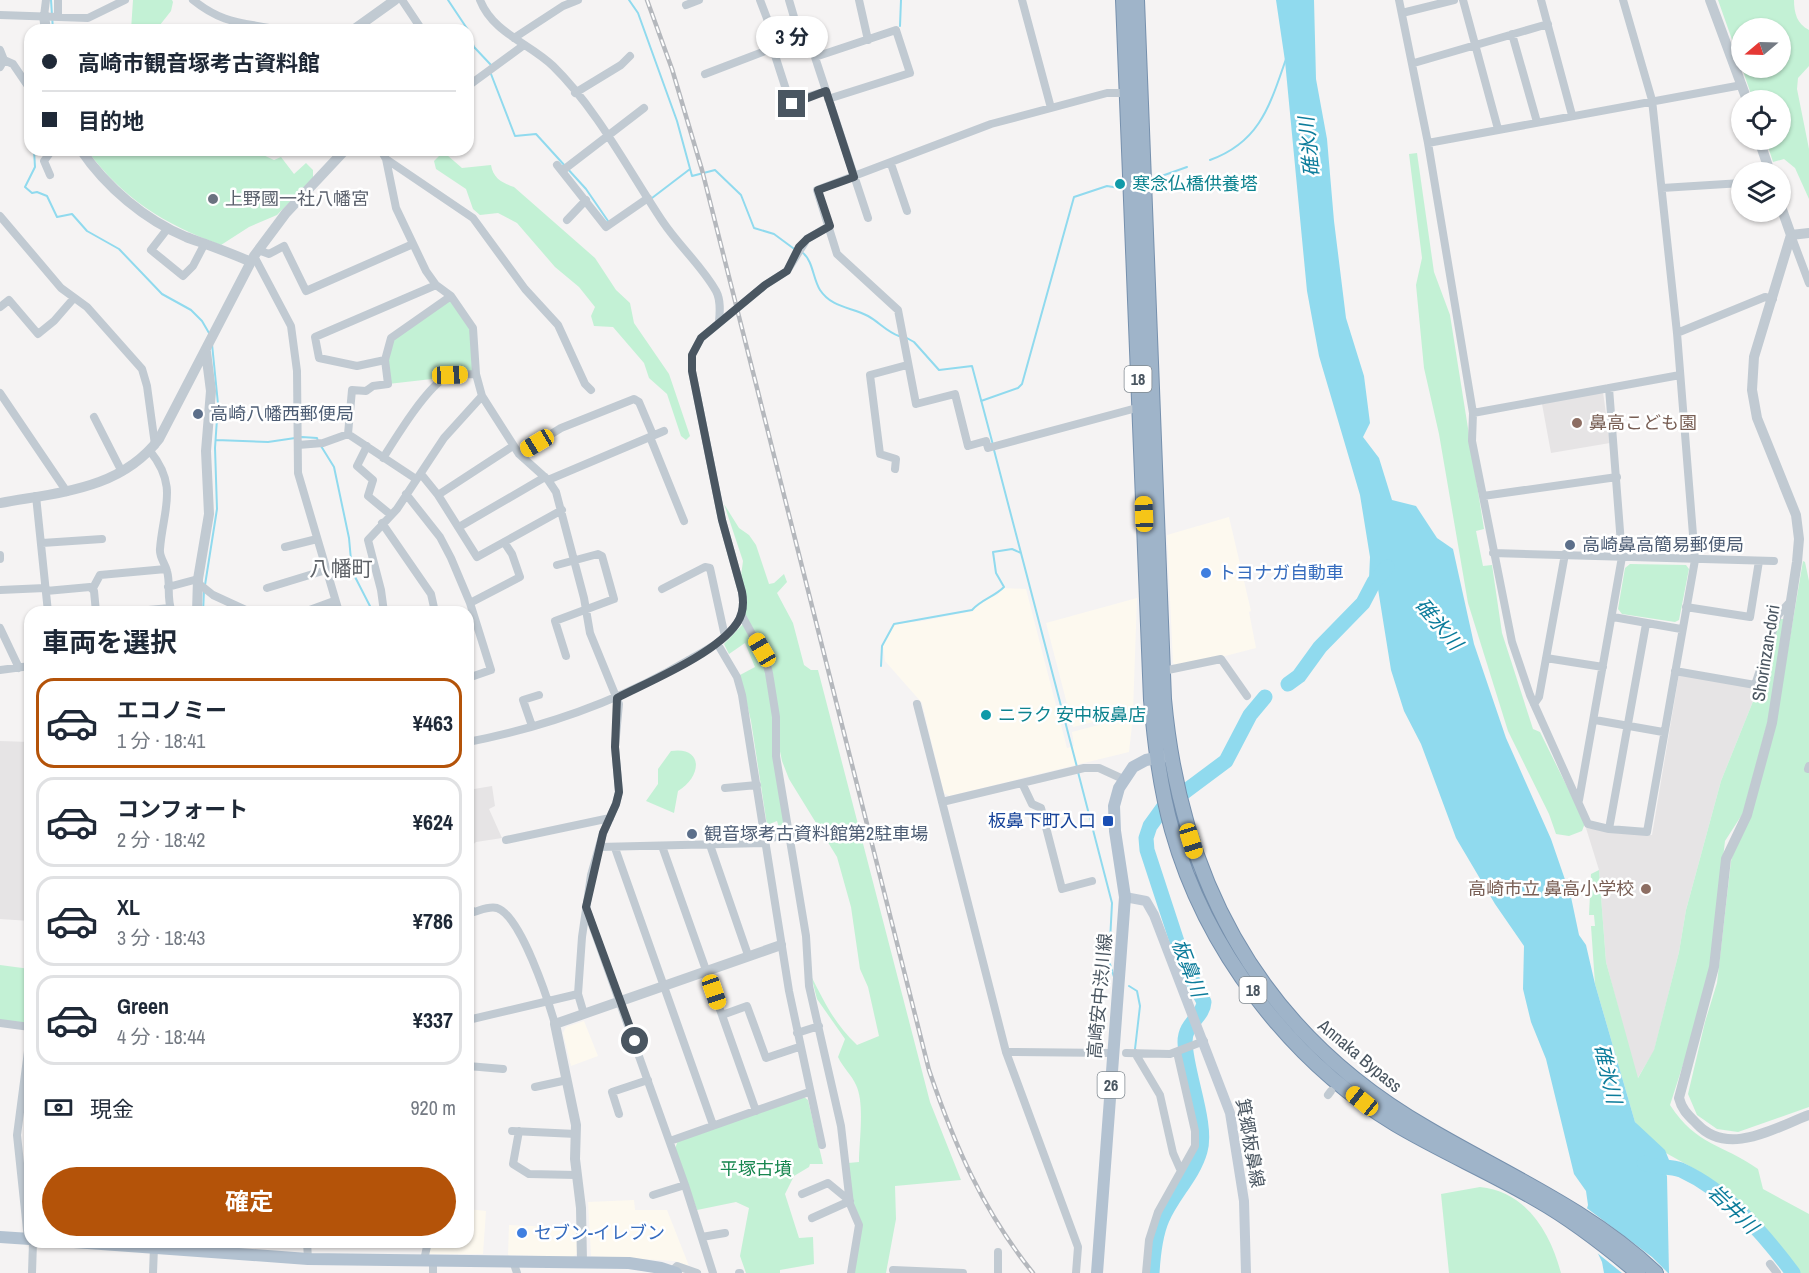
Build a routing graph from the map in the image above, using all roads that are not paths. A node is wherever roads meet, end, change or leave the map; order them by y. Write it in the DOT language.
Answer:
graph roads {
  1 [pos="46,0"];
  2 [pos="58,0"];
  3 [pos="125,0"];
  4 [pos="193,0"];
  5 [pos="480,0"];
  6 [pos="578,0"];
  7 [pos="699,0"];
  8 [pos="760,0"];
  9 [pos="789,0"];
  10 [pos="859,0"];
  11 [pos="1022,0"];
  12 [pos="1123,0"];
  13 [pos="1137,0"];
  14 [pos="1399,0"];
  15 [pos="1454,0"];
  16 [pos="1464,0"];
  17 [pos="1541,0"];
  18 [pos="1623,0"];
  19 [pos="1710,0"];
  20 [pos="395,1"];
  21 [pos="686,5"];
  22 [pos="1402,13"];
  23 [pos="0,15"];
  24 [pos="44,16"];
  25 [pos="58,16"];
  26 [pos="45,24"];
  27 [pos="239,24"];
  28 [pos="362,24"];
  29 [pos="416,24"];
  30 [pos="1548,24"];
  31 [pos="799,34"];
  32 [pos="1512,34"];
  33 [pos="514,38"];
  34 [pos="868,40"];
  35 [pos="1476,44"];
  36 [pos="524,45"];
  37 [pos="775,45"];
  38 [pos="0,50"];
  39 [pos="630,56"];
  40 [pos="815,57"];
  41 [pos="1414,63"];
  42 [pos="2,64"];
  43 [pos="705,74"];
  44 [pos="24,80"];
  45 [pos="474,82"];
  46 [pos="1742,85"];
  47 [pos="1744,90"];
  48 [pos="1141,92"];
  49 [pos="575,93"];
  50 [pos="1126,93"];
  51 [pos="827,95"];
  52 [pos="1652,100"];
  53 [pos="644,108"];
  54 [pos="1051,108"];
  55 [pos="1572,115"];
  56 [pos="1537,122"];
  57 [pos="1498,129"];
  58 [pos="606,135"];
  59 [pos="1428,143"];
  60 [pos="48,156"];
  61 [pos="86,156"];
  62 [pos="339,156"];
  63 [pos="384,156"];
  64 [pos="386,159"];
  65 [pos="891,164"];
  66 [pos="50,175"];
  67 [pos="854,177"];
  68 [pos="1731,184"];
  69 [pos="1662,188"];
  70 [pos="648,198"];
  71 [pos="586,200"];
  72 [pos="907,211"];
  73 [pos="0,216"];
  74 [pos="868,218"];
  75 [pos="567,220"];
  76 [pos="1786,222"];
  77 [pos="830,226"];
  78 [pos="168,228"];
  79 [pos="1809,233"];
  80 [pos="1791,235"];
  81 [pos="205,243"];
  82 [pos="413,244"];
  83 [pos="254,256"];
  84 [pos="1809,283"];
  85 [pos="436,285"];
  86 [pos="451,296"];
  87 [pos="74,297"];
  88 [pos="1773,299"];
  89 [pos="0,308"];
  90 [pos="719,322"];
  91 [pos="1677,333"];
  92 [pos="206,352"];
  93 [pos="385,360"];
  94 [pos="907,366"];
  95 [pos="476,374"];
  96 [pos="1680,375"];
  97 [pos="1609,388"];
  98 [pos="591,390"];
  99 [pos="0,393"];
  100 [pos="482,396"];
  101 [pos="1154,404"];
  102 [pos="1139,407"];
  103 [pos="1473,413"];
  104 [pos="94,417"];
  105 [pos="664,431"];
  106 [pos="348,434"];
  107 [pos="652,436"];
  108 [pos="298,445"];
  109 [pos="367,446"];
  110 [pos="513,446"];
  111 [pos="153,448"];
  112 [pos="519,454"];
  113 [pos="383,458"];
  114 [pos="895,469"];
  115 [pos="123,472"];
  116 [pos="418,477"];
  117 [pos="1617,477"];
  118 [pos="547,478"];
  119 [pos="67,492"];
  120 [pos="406,494"];
  121 [pos="438,495"];
  122 [pos="36,496"];
  123 [pos="1483,496"];
  124 [pos="0,503"];
  125 [pos="562,510"];
  126 [pos="391,515"];
  127 [pos="684,520"];
  128 [pos="382,523"];
  129 [pos="459,526"];
  130 [pos="102,539"];
  131 [pos="317,539"];
  132 [pos="504,542"];
  133 [pos="42,543"];
  134 [pos="285,547"];
  135 [pos="1493,553"];
  136 [pos="1565,554"];
  137 [pos="1622,557"];
  138 [pos="574,560"];
  139 [pos="1695,560"];
  140 [pos="1759,561"];
  141 [pos="1774,561"];
  142 [pos="557,565"];
  143 [pos="166,569"];
  144 [pos="326,570"];
  145 [pos="198,581"];
  146 [pos="168,587"];
  147 [pos="93,588"];
  148 [pos="267,588"];
  149 [pos="45,589"];
  150 [pos="662,589"];
  151 [pos="0,590"];
  152 [pos="334,601"];
  153 [pos="1790,602"];
  154 [pos="470,603"];
  155 [pos="47,606"];
  156 [pos="95,606"];
  157 [pos="170,606"];
  158 [pos="197,606"];
  159 [pos="240,606"];
  160 [pos="320,606"];
  161 [pos="336,606"];
  162 [pos="383,606"];
  163 [pos="434,606"];
  164 [pos="471,606"];
  165 [pos="1686,607"];
  166 [pos="585,610"];
  167 [pos="741,614"];
  168 [pos="474,616"];
  169 [pos="1613,617"];
  170 [pos="1646,624"];
  171 [pos="0,628"];
  172 [pos="1681,629"];
  173 [pos="726,635"];
  174 [pos="717,643"];
  175 [pos="566,656"];
  176 [pos="1546,657"];
  177 [pos="24,667"];
  178 [pos="1603,667"];
  179 [pos="19,668"];
  180 [pos="0,670"];
  181 [pos="1675,670"];
  182 [pos="1163,671"];
  183 [pos="474,676"];
  184 [pos="538,695"];
  185 [pos="1247,696"];
  186 [pos="617,698"];
  187 [pos="917,704"];
  188 [pos="1534,704"];
  189 [pos="1595,720"];
  190 [pos="532,726"];
  191 [pos="1629,726"];
  192 [pos="1663,732"];
  193 [pos="474,740"];
  194 [pos="1164,757"];
  195 [pos="1123,780"];
  196 [pos="1022,783"];
  197 [pos="757,784"];
  198 [pos="725,788"];
  199 [pos="1579,800"];
  200 [pos="942,802"];
  201 [pos="610,818"];
  202 [pos="1610,829"];
  203 [pos="791,834"];
  204 [pos="506,840"];
  205 [pos="765,841"];
  206 [pos="710,845"];
  207 [pos="662,846"];
  208 [pos="599,847"];
  209 [pos="615,848"];
  210 [pos="1092,881"];
  211 [pos="1125,897"];
  212 [pos="586,907"];
  213 [pos="474,912"];
  214 [pos="781,945"];
  215 [pos="748,955"];
  216 [pos="706,970"];
  217 [pos="663,986"];
  218 [pos="578,994"];
  219 [pos="621,1002"];
  220 [pos="549,1003"];
  221 [pos="584,1014"];
  222 [pos="722,1015"];
  223 [pos="474,1019"];
  224 [pos="0,1023"];
  225 [pos="555,1024"];
  226 [pos="24,1026"];
  227 [pos="819,1026"];
  228 [pos="796,1033"];
  229 [pos="1198,1044"];
  230 [pos="800,1047"];
  231 [pos="1179,1051"];
  232 [pos="1006,1052"];
  233 [pos="1111,1053"];
  234 [pos="474,1067"];
  235 [pos="503,1069"];
  236 [pos="567,1080"];
  237 [pos="648,1080"];
  238 [pos="24,1082"];
  239 [pos="535,1087"];
  240 [pos="809,1092"];
  241 [pos="756,1111"];
  242 [pos="619,1114"];
  243 [pos="1809,1115"];
  244 [pos="713,1125"];
  245 [pos="576,1134"];
  246 [pos="670,1141"];
  247 [pos="822,1145"];
  248 [pos="1180,1169"];
  249 [pos="576,1175"];
  250 [pos="685,1185"];
  251 [pos="24,1192"];
  252 [pos="802,1194"];
  253 [pos="653,1195"];
  254 [pos="850,1201"];
  255 [pos="812,1218"];
  256 [pos="725,1233"];
  257 [pos="0,1237"];
  258 [pos="702,1237"];
  259 [pos="24,1239"];
  260 [pos="30,1248"];
  261 [pos="154,1248"];
  262 [pos="167,1248"];
  263 [pos="307,1248"];
  264 [pos="429,1248"];
  265 [pos="998,1252"];
  266 [pos="308,1259"];
  267 [pos="582,1262"];
  268 [pos="430,1264"];
  269 [pos="1770,1264"];
  270 [pos="515,1267"];
  271 [pos="893,1270"];
  272 [pos="674,1272"];
  273 [pos="32,1273"];
  274 [pos="153,1273"];
  275 [pos="697,1273"];
  276 [pos="713,1273"];
  277 [pos="851,1273"];
  278 [pos="963,1273"];
  279 [pos="998,1273"];
  280 [pos="1076,1273"];
  281 [pos="1097,1273"];
  282 [pos="1146,1273"];
  283 [pos="1246,1273"];
  284 [pos="1638,1273"];
  285 [pos="1656,1273"];
  286 [pos="1777,1273"];
  1 -- 24 [label="street"];
  2 -- 25 [label="street"];
  3 -- 25 [label="street"];
  4 -- 27 [label="street"];
  5 -- 33 [label="street"];
  6 -- 33 [label="street"];
  7 -- 21 [label="street"];
  8 -- 37 [label="street"];
  9 -- 31 [label="street"];
  10 -- 34 [label="street"];
  11 -- 54 [label="street"];
  12 -- 50 [label="highway, 18"];
  13 -- 48 [label="highway, 18"];
  14 -- 22 [label="street"];
  15 -- 22 [label="street"];
  16 -- 35 [label="street"];
  17 -- 30 [label="street"];
  18 -- 52 [label="street"];
  19 -- 46 [label="street"];
  20 -- 28 [label="street"];
  20 -- 29 [label="street"];
  22 -- 41 [label="street"];
  23 -- 24 [label="street"];
  24 -- 25 [label="street"];
  24 -- 26 [label="street"];
  30 -- 32 [label="street"];
  30 -- 55 [label="street"];
  31 -- 37 [label="street"];
  31 -- 40 [label="street"];
  32 -- 35 [label="street"];
  32 -- 56 [label="street"];
  33 -- 36 [label="street"];
  34 -- 40 [label="street"];
  34 -- 51 [label="street"];
  35 -- 41 [label="street"];
  35 -- 57 [label="street"];
  36 -- 45 [label="street"];
  36 -- 49 [label="street"];
  37 -- 43 [label="street"];
  37 -- 51 [label="street"];
  38 -- 42 [label="street"];
  39 -- 49 [label="street"];
  40 -- 51 [label="street"];
  41 -- 59 [label="street"];
  42 -- 44 [label="street"];
  46 -- 47 [label="street"];
  46 -- 52 [label="street"];
  48 -- 50 [label="street"];
  48 -- 101 [label="highway, 18"];
  49 -- 58 [label="street"];
  50 -- 54 [label="street"];
  50 -- 102 [label="highway, 18"];
  51 -- 67 [label="street"];
  52 -- 55 [label="street"];
  52 -- 69 [label="street"];
  53 -- 58 [label="street"];
  54 -- 65 [label="street"];
  55 -- 56 [label="street"];
  56 -- 57 [label="street"];
  57 -- 59 [label="street"];
  58 -- 70 [label="street"];
  58 -- 71 [label="street"];
  59 -- 103 [label="street"];
  60 -- 66 [label="street"];
  61 -- 78 [label="street"];
  62 -- 83 [label="street"];
  63 -- 64 [label="street"];
  64 -- 82 [label="street"];
  64 -- 98 [label="street"];
  65 -- 67 [label="street"];
  65 -- 72 [label="street"];
  67 -- 74 [label="street"];
  67 -- 77 [label="street"];
  68 -- 69 [label="street"];
  69 -- 91 [label="street"];
  70 -- 71 [label="street"];
  70 -- 90 [label="street"];
  71 -- 75 [label="street"];
  73 -- 87 [label="street"];
  76 -- 80 [label="street"];
  77 -- 90 [label="street"];
  77 -- 94 [label="street"];
  78 -- 81 [label="street"];
  78 -- 81 [label="street"];
  79 -- 80 [label="street"];
  80 -- 84 [label="street"];
  80 -- 88 [label="street, Shorinzan-dori"];
  81 -- 83 [label="street"];
  82 -- 83 [label="street"];
  82 -- 85 [label="street"];
  83 -- 92 [label="street"];
  83 -- 108 [label="street"];
  85 -- 86 [label="street"];
  85 -- 93 [label="street"];
  86 -- 93 [label="street"];
  86 -- 95 [label="street"];
  87 -- 89 [label="street"];
  87 -- 111 [label="street"];
  88 -- 91 [label="street"];
  88 -- 153 [label="street, Shorinzan-dori"];
  90 -- 167 [label="street"];
  91 -- 96 [label="street"];
  92 -- 111 [label="street"];
  92 -- 145 [label="street"];
  93 -- 106 [label="street"];
  94 -- 102 [label="street"];
  94 -- 114 [label="street"];
  95 -- 100 [label="street"];
  95 -- 113 [label="street"];
  96 -- 97 [label="street"];
  96 -- 139 [label="street"];
  97 -- 103 [label="street"];
  97 -- 117 [label="street"];
  99 -- 119 [label="street"];
  100 -- 110 [label="street"];
  100 -- 116 [label="street"];
  101 -- 102 [label="street"];
  101 -- 182 [label="highway, 18"];
  102 -- 194 [label="highway, 18"];
  103 -- 123 [label="street"];
  104 -- 115 [label="street"];
  105 -- 107 [label="street"];
  106 -- 108 [label="street"];
  106 -- 109 [label="street"];
  107 -- 112 [label="street"];
  107 -- 118 [label="street"];
  107 -- 127 [label="street"];
  108 -- 131 [label="street"];
  109 -- 113 [label="street"];
  109 -- 126 [label="street"];
  110 -- 112 [label="street"];
  110 -- 121 [label="street"];
  111 -- 115 [label="street"];
  111 -- 143 [label="street"];
  112 -- 118 [label="street"];
  113 -- 116 [label="street"];
  115 -- 119 [label="street"];
  116 -- 120 [label="street"];
  116 -- 121 [label="street"];
  117 -- 123 [label="street"];
  117 -- 137 [label="street"];
  118 -- 125 [label="street"];
  118 -- 129 [label="street"];
  119 -- 122 [label="street"];
  120 -- 126 [label="street"];
  120 -- 154 [label="street"];
  121 -- 129 [label="street"];
  122 -- 124 [label="street"];
  122 -- 133 [label="street"];
  123 -- 135 [label="street"];
  125 -- 132 [label="street"];
  125 -- 138 [label="street"];
  126 -- 128 [label="street"];
  128 -- 162 [label="street"];
  128 -- 163 [label="street"];
  129 -- 132 [label="street"];
  130 -- 133 [label="street"];
  131 -- 134 [label="street"];
  131 -- 144 [label="street"];
  132 -- 154 [label="street"];
  133 -- 149 [label="street"];
  135 -- 136 [label="street"];
  135 -- 188 [label="street"];
  136 -- 137 [label="street"];
  136 -- 176 [label="street"];
  137 -- 139 [label="street"];
  137 -- 169 [label="street"];
  138 -- 142 [label="street"];
  138 -- 166 [label="street"];
  138 -- 166 [label="street"];
  139 -- 140 [label="street"];
  139 -- 165 [label="street"];
  140 -- 141 [label="street"];
  140 -- 165 [label="street"];
  143 -- 146 [label="street"];
  143 -- 147 [label="street"];
  144 -- 148 [label="street"];
  144 -- 152 [label="street"];
  145 -- 146 [label="street"];
  145 -- 158 [label="street"];
  145 -- 159 [label="street"];
  146 -- 157 [label="street"];
  147 -- 149 [label="street"];
  147 -- 156 [label="street"];
  149 -- 151 [label="street"];
  149 -- 155 [label="street"];
  150 -- 173 [label="street"];
  152 -- 160 [label="street"];
  152 -- 161 [label="street"];
  153 -- 181 [label="street"];
  153 -- 243 [label="street, Shorinzan-dori"];
  154 -- 164 [label="street"];
  165 -- 172 [label="street"];
  166 -- 175 [label="street"];
  166 -- 186 [label="street"];
  167 -- 173 [label="street"];
  167 -- 203 [label="street"];
  168 -- 183 [label="street"];
  169 -- 170 [label="street"];
  169 -- 178 [label="street"];
  170 -- 172 [label="street"];
  170 -- 191 [label="street"];
  171 -- 179 [label="street"];
  172 -- 181 [label="street"];
  173 -- 174 [label="street"];
  174 -- 186 [label="street"];
  174 -- 197 [label="street"];
  176 -- 178 [label="street"];
  176 -- 188 [label="street"];
  177 -- 179 [label="street"];
  178 -- 189 [label="street"];
  179 -- 180 [label="street"];
  181 -- 192 [label="street"];
  182 -- 185 [label="street"];
  182 -- 194 [label="highway, 18"];
  184 -- 190 [label="street"];
  186 -- 190 [label="street"];
  186 -- 201 [label="street"];
  187 -- 200 [label="street"];
  188 -- 199 [label="street"];
  189 -- 191 [label="street"];
  189 -- 199 [label="street"];
  190 -- 193 [label="street"];
  191 -- 192 [label="street"];
  191 -- 202 [label="street"];
  192 -- 202 [label="street"];
  194 -- 195 [label="main road"];
  194 -- 284 [label="highway, Annaka Bypass / 18"];
  194 -- 285 [label="highway, Annaka Bypass / 18"];
  195 -- 196 [label="street"];
  195 -- 211 [label="main road, 高崎安中渋川線 / 26"];
  196 -- 200 [label="street"];
  196 -- 210 [label="street"];
  197 -- 198 [label="street"];
  197 -- 205 [label="street"];
  199 -- 202 [label="street"];
  200 -- 232 [label="street"];
  201 -- 204 [label="street"];
  201 -- 208 [label="street"];
  203 -- 205 [label="street"];
  203 -- 227 [label="street"];
  205 -- 206 [label="street"];
  205 -- 214 [label="street"];
  206 -- 207 [label="street"];
  206 -- 215 [label="street"];
  207 -- 209 [label="street"];
  207 -- 216 [label="street"];
  208 -- 209 [label="street"];
  208 -- 212 [label="street"];
  209 -- 217 [label="street"];
  211 -- 229 [label="main road, 箕郷板鼻線"];
  211 -- 281 [label="main road, 高崎安中渋川線 / 26"];
  212 -- 218 [label="street"];
  212 -- 219 [label="street"];
  213 -- 220 [label="street"];
  214 -- 215 [label="street"];
  214 -- 228 [label="street"];
  215 -- 216 [label="street"];
  216 -- 217 [label="street"];
  216 -- 222 [label="street"];
  217 -- 219 [label="street"];
  217 -- 244 [label="street"];
  218 -- 220 [label="street"];
  218 -- 221 [label="street"];
  219 -- 221 [label="street"];
  219 -- 237 [label="street"];
  220 -- 223 [label="street"];
  220 -- 225 [label="street"];
  221 -- 225 [label="street"];
  222 -- 230 [label="street"];
  222 -- 241 [label="street"];
  224 -- 226 [label="street"];
  225 -- 236 [label="street"];
  227 -- 228 [label="street"];
  227 -- 254 [label="street"];
  228 -- 230 [label="street"];
  229 -- 231 [label="street"];
  229 -- 283 [label="main road, 箕郷板鼻線"];
  230 -- 240 [label="street"];
  231 -- 248 [label="street"];
  231 -- 248 [label="street"];
  232 -- 233 [label="street"];
  232 -- 280 [label="street"];
  234 -- 235 [label="street"];
  236 -- 239 [label="street"];
  236 -- 245 [label="street"];
  237 -- 242 [label="street"];
  237 -- 246 [label="street"];
  238 -- 251 [label="street"];
  240 -- 241 [label="street"];
  240 -- 247 [label="street"];
  241 -- 244 [label="street"];
  244 -- 246 [label="street"];
  245 -- 249 [label="street"];
  245 -- 249 [label="street"];
  246 -- 250 [label="street"];
  248 -- 282 [label="street"];
  249 -- 267 [label="street"];
  250 -- 253 [label="street"];
  250 -- 258 [label="street"];
  252 -- 254 [label="street"];
  254 -- 255 [label="street"];
  254 -- 277 [label="street"];
  256 -- 258 [label="street"];
  257 -- 259 [label="main road"];
  258 -- 276 [label="street"];
  260 -- 273 [label="street"];
  261 -- 274 [label="street"];
  262 -- 266 [label="main road"];
  263 -- 266 [label="street"];
  264 -- 268 [label="street"];
  265 -- 279 [label="street"];
  266 -- 268 [label="main road"];
  267 -- 270 [label="main road"];
  267 -- 272 [label="main road"];
  268 -- 270 [label="main road"];
  269 -- 286 [label="street"];
  271 -- 278 [label="street"];
  272 -- 275 [label="street"];
}
